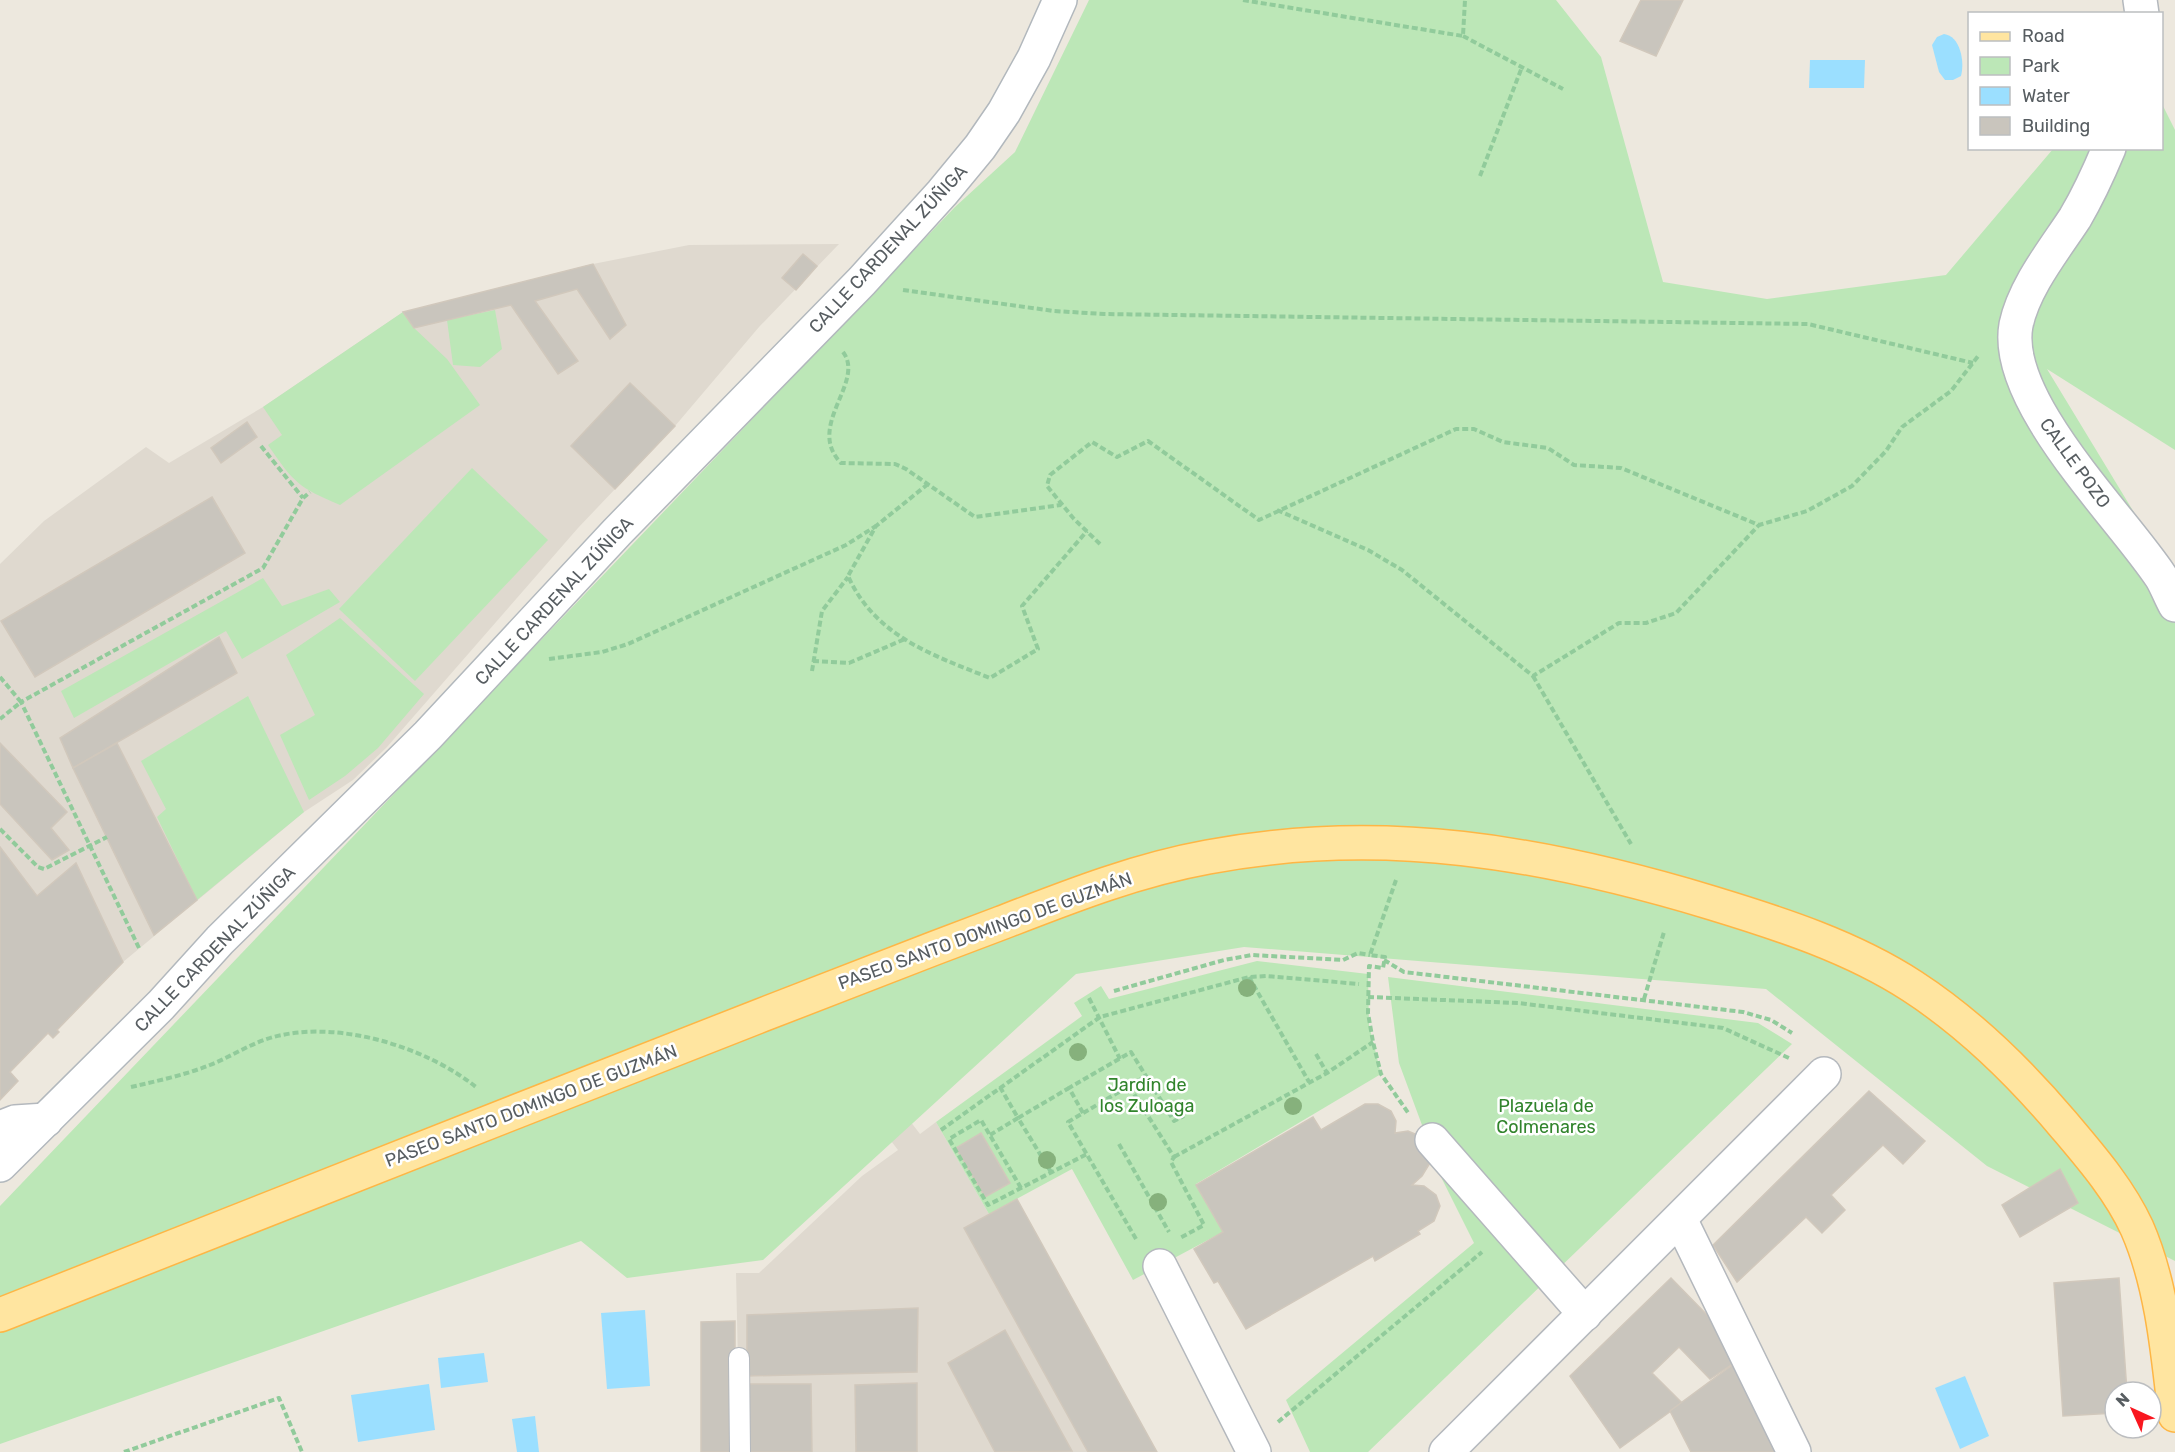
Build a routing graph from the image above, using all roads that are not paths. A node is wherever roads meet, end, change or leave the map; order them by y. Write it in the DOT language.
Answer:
graph roads {
  1 [pos="1060,0"];
  2 [pos="2108,150"];
  3 [pos="2175,605"];
  4 [pos="1824,1074"];
  5 [pos="46,1120"];
  6 [pos="0,1128"];
  7 [pos="1432,1140"];
  8 [pos="0,1165"];
  9 [pos="1680,1219"];
  10 [pos="1160,1266"];
  11 [pos="1585,1314"];
  12 [pos="0,1316"];
  13 [pos="739,1358"];
  14 [pos="2175,1415"];
  15 [pos="1252,1448"];
  16 [pos="740,1452"];
  17 [pos="1446,1452"];
  18 [pos="1794,1452"];
  1 -- 5 [label="street, CALLE CARDENAL ZÚÑIGA"];
  2 -- 3 [label="street, CALLE POZO"];
  4 -- 9 [label="street"];
  5 -- 6 [label="street"];
  5 -- 8 [label="street, CALLE CARDENAL ZÚÑIGA"];
  7 -- 11 [label="street"];
  9 -- 11 [label="street"];
  9 -- 18 [label="street"];
  10 -- 15 [label="street"];
  11 -- 17 [label="street"];
  12 -- 14 [label="main road, PASEO SANTO DOMINGO DE GUZMÁN"];
  13 -- 16 [label="lane"];
}
